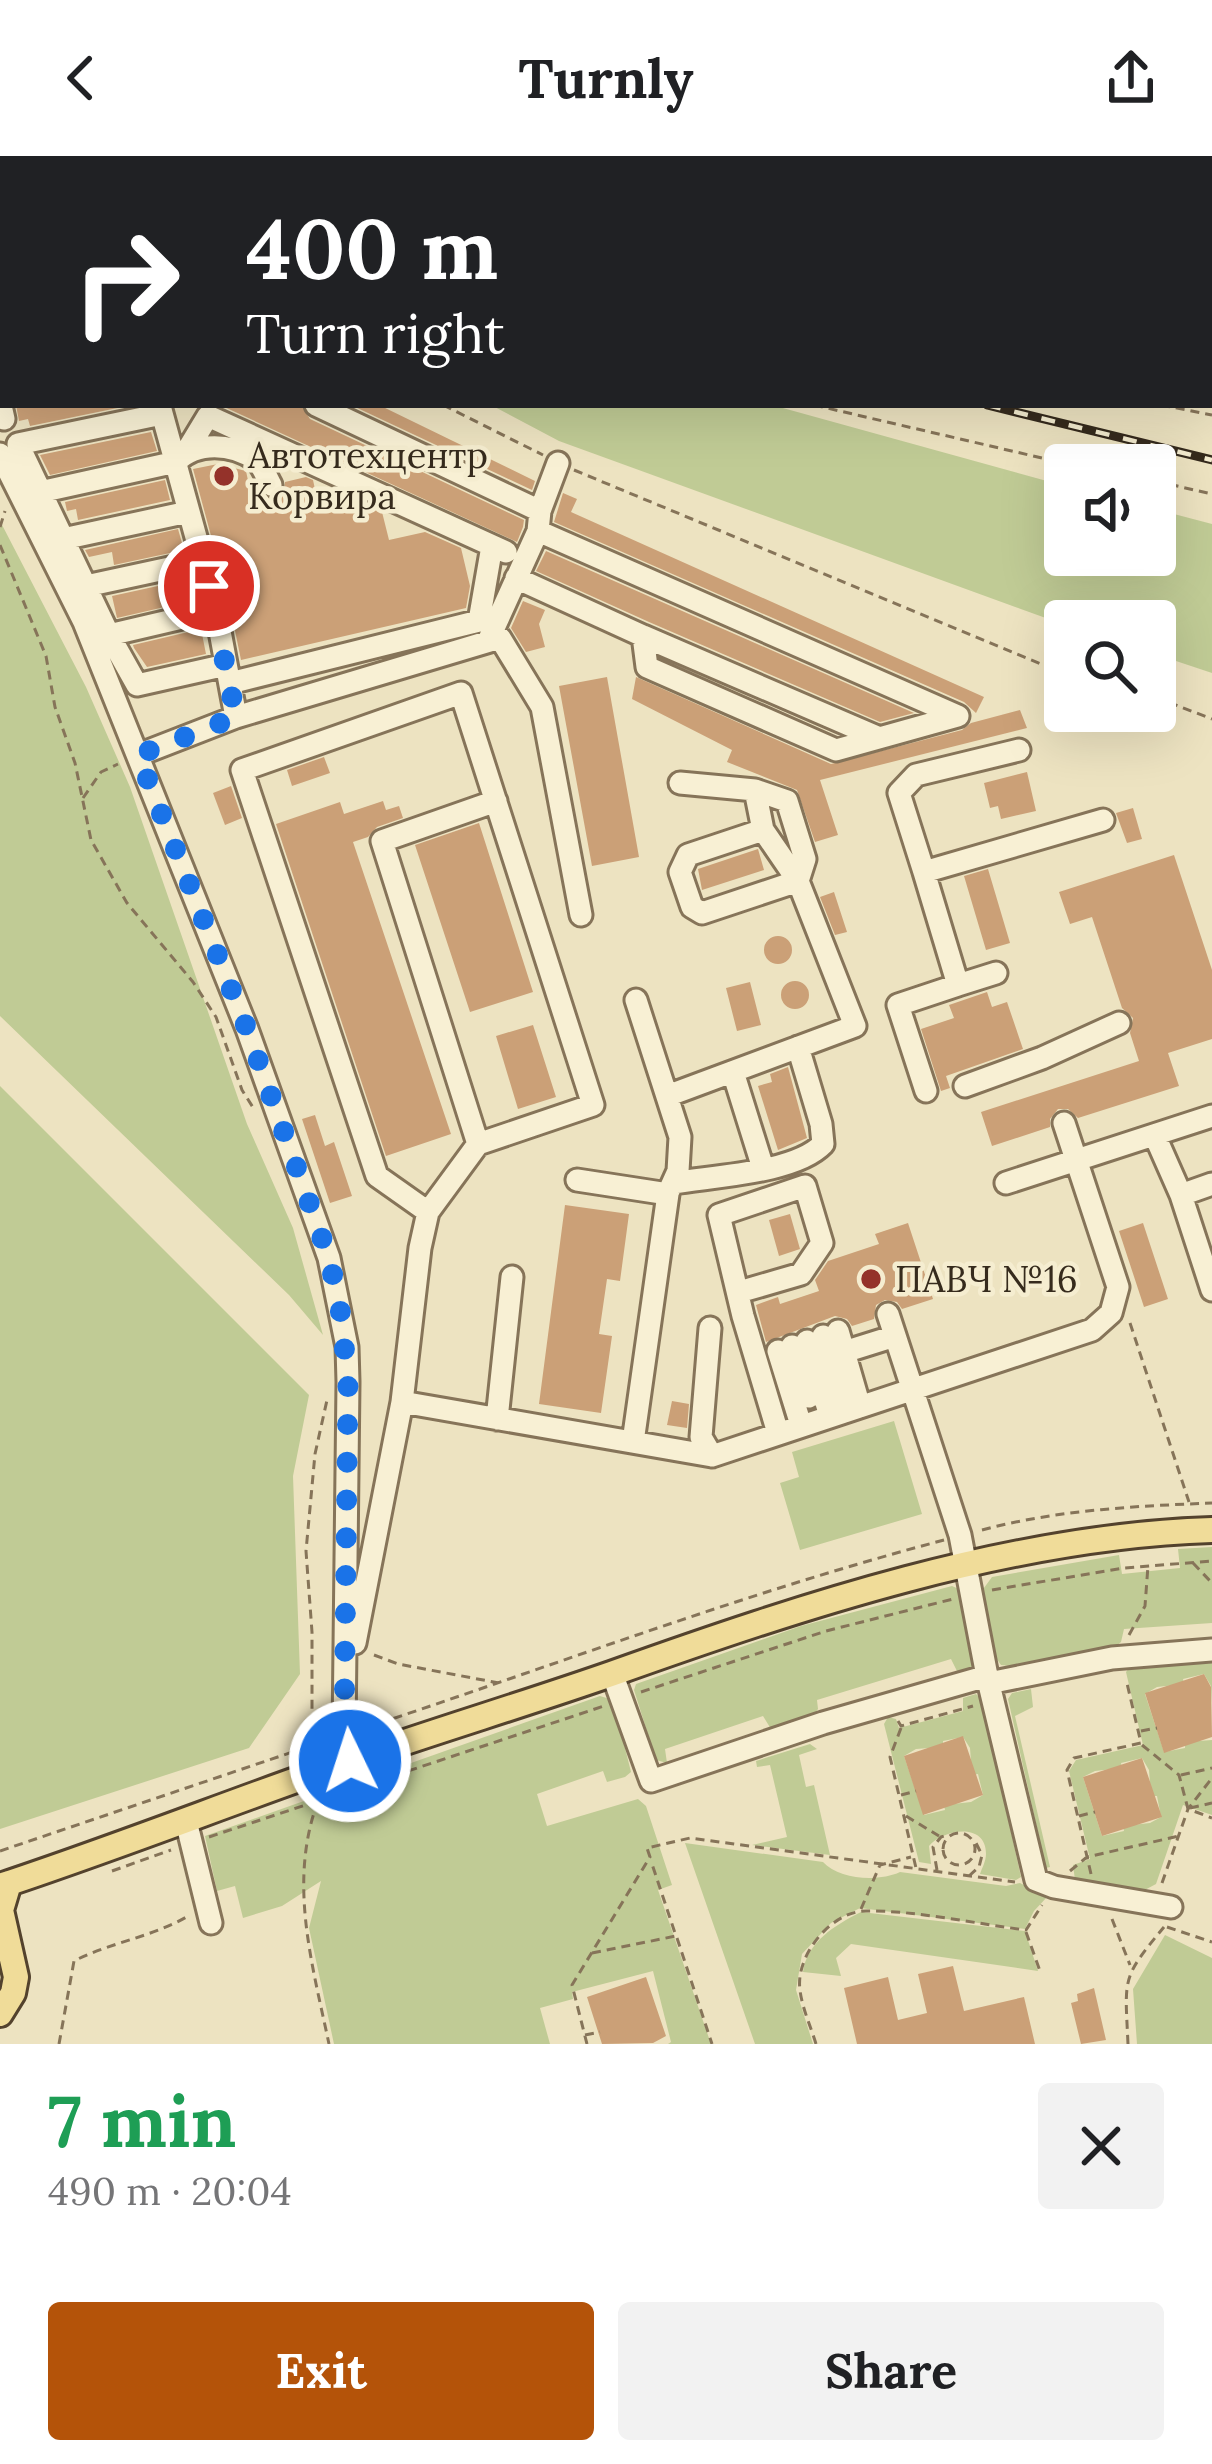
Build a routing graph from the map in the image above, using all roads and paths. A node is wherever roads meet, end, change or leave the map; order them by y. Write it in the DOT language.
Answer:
graph roads {
  1 [pos="322,408"];
  2 [pos="449,408"];
  3 [pos="827,408"];
  4 [pos="1192,408"];
  5 [pos="161,410"];
  6 [pos="1212,416"];
  7 [pos="0,454"];
  8 [pos="182,456"];
  9 [pos="1044,458"];
  10 [pos="558,463"];
  11 [pos="271,485"];
  12 [pos="1176,486"];
  13 [pos="40,492"];
  14 [pos="1212,494"];
  15 [pos="188,512"];
  16 [pos="539,521"];
  17 [pos="63,539"];
  18 [pos="0,545"];
  19 [pos="202,561"];
  20 [pos="516,578"];
  21 [pos="86,586"];
  22 [pos="216,610"];
  23 [pos="109,635"];
  24 [pos="489,639"];
  25 [pos="1044,665"];
  26 [pos="228,674"];
  27 [pos="1176,705"];
  28 [pos="236,717"];
  29 [pos="1212,719"];
  30 [pos="1019,750"];
  31 [pos="138,755"];
  32 [pos="680,783"];
  33 [pos="755,790"];
  34 [pos="82,800"];
  35 [pos="496,801"];
  36 [pos="1103,820"];
  37 [pos="764,830"];
  38 [pos="924,872"];
  39 [pos="798,881"];
  40 [pos="581,915"];
  41 [pos="996,973"];
  42 [pos="958,985"];
  43 [pos="636,1000"];
  44 [pos="1118,1023"];
  45 [pos="799,1047"];
  46 [pos="733,1072"];
  47 [pos="965,1087"];
  48 [pos="926,1091"];
  49 [pos="667,1096"];
  50 [pos="254,1108"];
  51 [pos="1212,1116"];
  52 [pos="1064,1123"];
  53 [pos="1155,1136"];
  54 [pos="478,1144"];
  55 [pos="1076,1160"];
  56 [pos="763,1168"];
  57 [pos="577,1180"];
  58 [pos="1006,1183"];
  59 [pos="1212,1184"];
  60 [pos="670,1188"];
  61 [pos="1180,1196"];
  62 [pos="428,1212"];
  63 [pos="512,1276"];
  64 [pos="1118,1287"];
  65 [pos="1212,1290"];
  66 [pos="739,1292"];
  67 [pos="710,1328"];
  68 [pos="814,1343"];
  69 [pos="913,1390"];
  70 [pos="327,1400"];
  71 [pos="402,1402"];
  72 [pos="831,1416"];
  73 [pos="497,1419"];
  74 [pos="778,1433"];
  75 [pos="633,1442"];
  76 [pos="712,1456"];
  77 [pos="1212,1503"];
  78 [pos="1190,1504"];
  79 [pos="1212,1530"];
  80 [pos="960,1535"];
  81 [pos="1212,1561"];
  82 [pos="1192,1562"];
  83 [pos="1148,1565"];
  84 [pos="965,1566"];
  85 [pos="1212,1582"];
  86 [pos="971,1595"];
  87 [pos="355,1642"];
  88 [pos="1212,1650"];
  89 [pos="1122,1658"];
  90 [pos="612,1673"];
  91 [pos="988,1679"];
  92 [pos="500,1683"];
  93 [pos="347,1684"];
  94 [pos="623,1700"];
  95 [pos="901,1726"];
  96 [pos="1157,1728"];
  97 [pos="1138,1732"];
  98 [pos="344,1735"];
  99 [pos="1141,1744"];
  100 [pos="297,1751"];
  101 [pos="350,1761"];
  102 [pos="1212,1768"];
  103 [pos="1179,1775"];
  104 [pos="1212,1778"];
  105 [pos="916,1791"];
  106 [pos="899,1795"];
  107 [pos="319,1799"];
  108 [pos="1212,1803"];
  109 [pos="1188,1809"];
  110 [pos="1095,1812"];
  111 [pos="904,1815"];
  112 [pos="1079,1816"];
  113 [pos="1212,1818"];
  114 [pos="189,1832"];
  115 [pos="950,1834"];
  116 [pos="969,1836"];
  117 [pos="1179,1836"];
  118 [pos="940,1837"];
  119 [pos="0,1852"];
  120 [pos="650,1857"];
  121 [pos="913,1857"];
  122 [pos="1087,1857"];
  123 [pos="880,1864"];
  124 [pos="916,1869"];
  125 [pos="938,1872"];
  126 [pos="101,1875"];
  127 [pos="969,1876"];
  128 [pos="1021,1881"];
  129 [pos="5,1884"];
  130 [pos="1054,1887"];
  131 [pos="1094,1887"];
  132 [pos="1165,1906"];
  133 [pos="1108,1909"];
  134 [pos="861,1910"];
  135 [pos="208,1914"];
  136 [pos="1026,1930"];
  137 [pos="676,1936"];
  138 [pos="591,1953"];
  139 [pos="1131,1967"];
  140 [pos="1040,1971"];
  141 [pos="0,2014"];
  142 [pos="600,2032"];
  143 [pos="585,2035"];
  144 [pos="59,2044"];
  145 [pos="329,2044"];
  146 [pos="587,2044"];
  147 [pos="712,2044"];
  148 [pos="817,2044"];
  149 [pos="1129,2044"];
  1 -- 16 [label="street"];
  2 -- 10 [label="path"];
  3 -- 9 [label="path"];
  4 -- 6 [label="path"];
  5 -- 8 [label="street"];
  5 -- 13 [label="street"];
  7 -- 31 [label="street"];
  8 -- 11 [label="street"];
  8 -- 13 [label="street"];
  8 -- 15 [label="street"];
  8 -- 26 [label="street"];
  10 -- 16 [label="street"];
  10 -- 25 [label="path"];
  12 -- 14 [label="path"];
  13 -- 17 [label="street"];
  15 -- 17 [label="street"];
  15 -- 19 [label="street"];
  16 -- 20 [label="street"];
  16 -- 20 [label="street"];
  17 -- 21 [label="street"];
  18 -- 34 [label="path"];
  19 -- 21 [label="street"];
  19 -- 22 [label="street"];
  20 -- 24 [label="street"];
  21 -- 23 [label="street"];
  22 -- 23 [label="street"];
  22 -- 26 [label="street"];
  23 -- 26 [label="street"];
  24 -- 28 [label="street"];
  24 -- 40 [label="street"];
  26 -- 28 [label="street"];
  27 -- 29 [label="path"];
  28 -- 31 [label="street"];
  30 -- 38 [label="street"];
  31 -- 34 [label="path"];
  31 -- 93 [label="street"];
  32 -- 33 [label="street"];
  33 -- 37 [label="street"];
  33 -- 39 [label="street"];
  34 -- 50 [label="path"];
  35 -- 54 [label="street"];
  35 -- 54 [label="street"];
  35 -- 62 [label="street"];
  36 -- 38 [label="street"];
  37 -- 39 [label="street"];
  37 -- 39 [label="street"];
  38 -- 42 [label="street"];
  39 -- 45 [label="street"];
  41 -- 42 [label="street"];
  42 -- 48 [label="street"];
  43 -- 49 [label="street"];
  44 -- 47 [label="street"];
  45 -- 46 [label="street"];
  45 -- 56 [label="street"];
  46 -- 49 [label="street"];
  46 -- 56 [label="street"];
  49 -- 60 [label="street"];
  51 -- 53 [label="street"];
  52 -- 55 [label="street"];
  53 -- 55 [label="street"];
  53 -- 61 [label="street"];
  54 -- 62 [label="street"];
  55 -- 58 [label="street"];
  55 -- 64 [label="street"];
  56 -- 60 [label="street"];
  57 -- 60 [label="street"];
  59 -- 61 [label="street"];
  60 -- 75 [label="street"];
  61 -- 65 [label="street"];
  62 -- 71 [label="street"];
  63 -- 73 [label="street"];
  64 -- 69 [label="street"];
  64 -- 78 [label="path"];
  66 -- 66 [label="street"];
  66 -- 74 [label="street"];
  67 -- 76 [label="street"];
  68 -- 69 [label="street"];
  68 -- 72 [label="street"];
  68 -- 72 [label="street"];
  69 -- 72 [label="street"];
  69 -- 80 [label="street"];
  70 -- 100 [label="path"];
  71 -- 73 [label="street"];
  71 -- 87 [label="street"];
  72 -- 74 [label="street"];
  73 -- 75 [label="street"];
  74 -- 76 [label="street"];
  75 -- 76 [label="street"];
  77 -- 78 [label="path"];
  78 -- 80 [label="path"];
  79 -- 84 [label="main road"];
  80 -- 84 [label="street"];
  80 -- 92 [label="path"];
  81 -- 82 [label="path"];
  82 -- 83 [label="path"];
  82 -- 85 [label="path"];
  83 -- 86 [label="path"];
  83 -- 89 [label="path"];
  84 -- 86 [label="street"];
  84 -- 90 [label="main road"];
  86 -- 91 [label="street"];
  86 -- 94 [label="path"];
  87 -- 92 [label="path"];
  87 -- 93 [label="street"];
  88 -- 89 [label="street"];
  89 -- 91 [label="street"];
  89 -- 97 [label="path"];
  90 -- 94 [label="street"];
  90 -- 101 [label="main road"];
  91 -- 94 [label="street"];
  91 -- 130 [label="street"];
  92 -- 98 [label="path"];
  93 -- 98 [label="street"];
  94 -- 107 [label="path"];
  95 -- 106 [label="path"];
  96 -- 97 [label="path"];
  97 -- 99 [label="path"];
  98 -- 100 [label="path"];
  98 -- 101 [label="street"];
  99 -- 103 [label="path"];
  99 -- 112 [label="path"];
  100 -- 119 [label="path"];
  101 -- 114 [label="main road"];
  102 -- 103 [label="path"];
  103 -- 109 [label="path"];
  104 -- 109 [label="path"];
  105 -- 106 [label="path"];
  106 -- 111 [label="path"];
  107 -- 114 [label="path"];
  107 -- 145 [label="path"];
  108 -- 109 [label="path"];
  109 -- 113 [label="path"];
  109 -- 117 [label="path"];
  110 -- 112 [label="path"];
  111 -- 118 [label="path"];
  111 -- 121 [label="path"];
  112 -- 122 [label="path"];
  114 -- 126 [label="path"];
  114 -- 129 [label="main road"];
  114 -- 135 [label="street"];
  115 -- 116 [label="path"];
  115 -- 116 [label="path"];
  115 -- 118 [label="path"];
  116 -- 127 [label="path"];
  117 -- 122 [label="path"];
  117 -- 132 [label="path"];
  118 -- 125 [label="path"];
  120 -- 123 [label="path"];
  120 -- 137 [label="path"];
  120 -- 138 [label="path"];
  121 -- 123 [label="path"];
  121 -- 124 [label="path"];
  122 -- 130 [label="path"];
  122 -- 131 [label="path"];
  123 -- 124 [label="path"];
  123 -- 134 [label="path"];
  124 -- 125 [label="path"];
  125 -- 127 [label="path"];
  127 -- 128 [label="path"];
  129 -- 141 [label="main road"];
  130 -- 132 [label="street"];
  130 -- 136 [label="path"];
  132 -- 139 [label="path"];
  133 -- 139 [label="path"];
  134 -- 136 [label="path"];
  134 -- 148 [label="path"];
  135 -- 144 [label="path"];
  136 -- 140 [label="path"];
  137 -- 138 [label="path"];
  137 -- 147 [label="path"];
  138 -- 143 [label="path"];
  139 -- 149 [label="path"];
  142 -- 143 [label="path"];
  143 -- 146 [label="path"];
}
